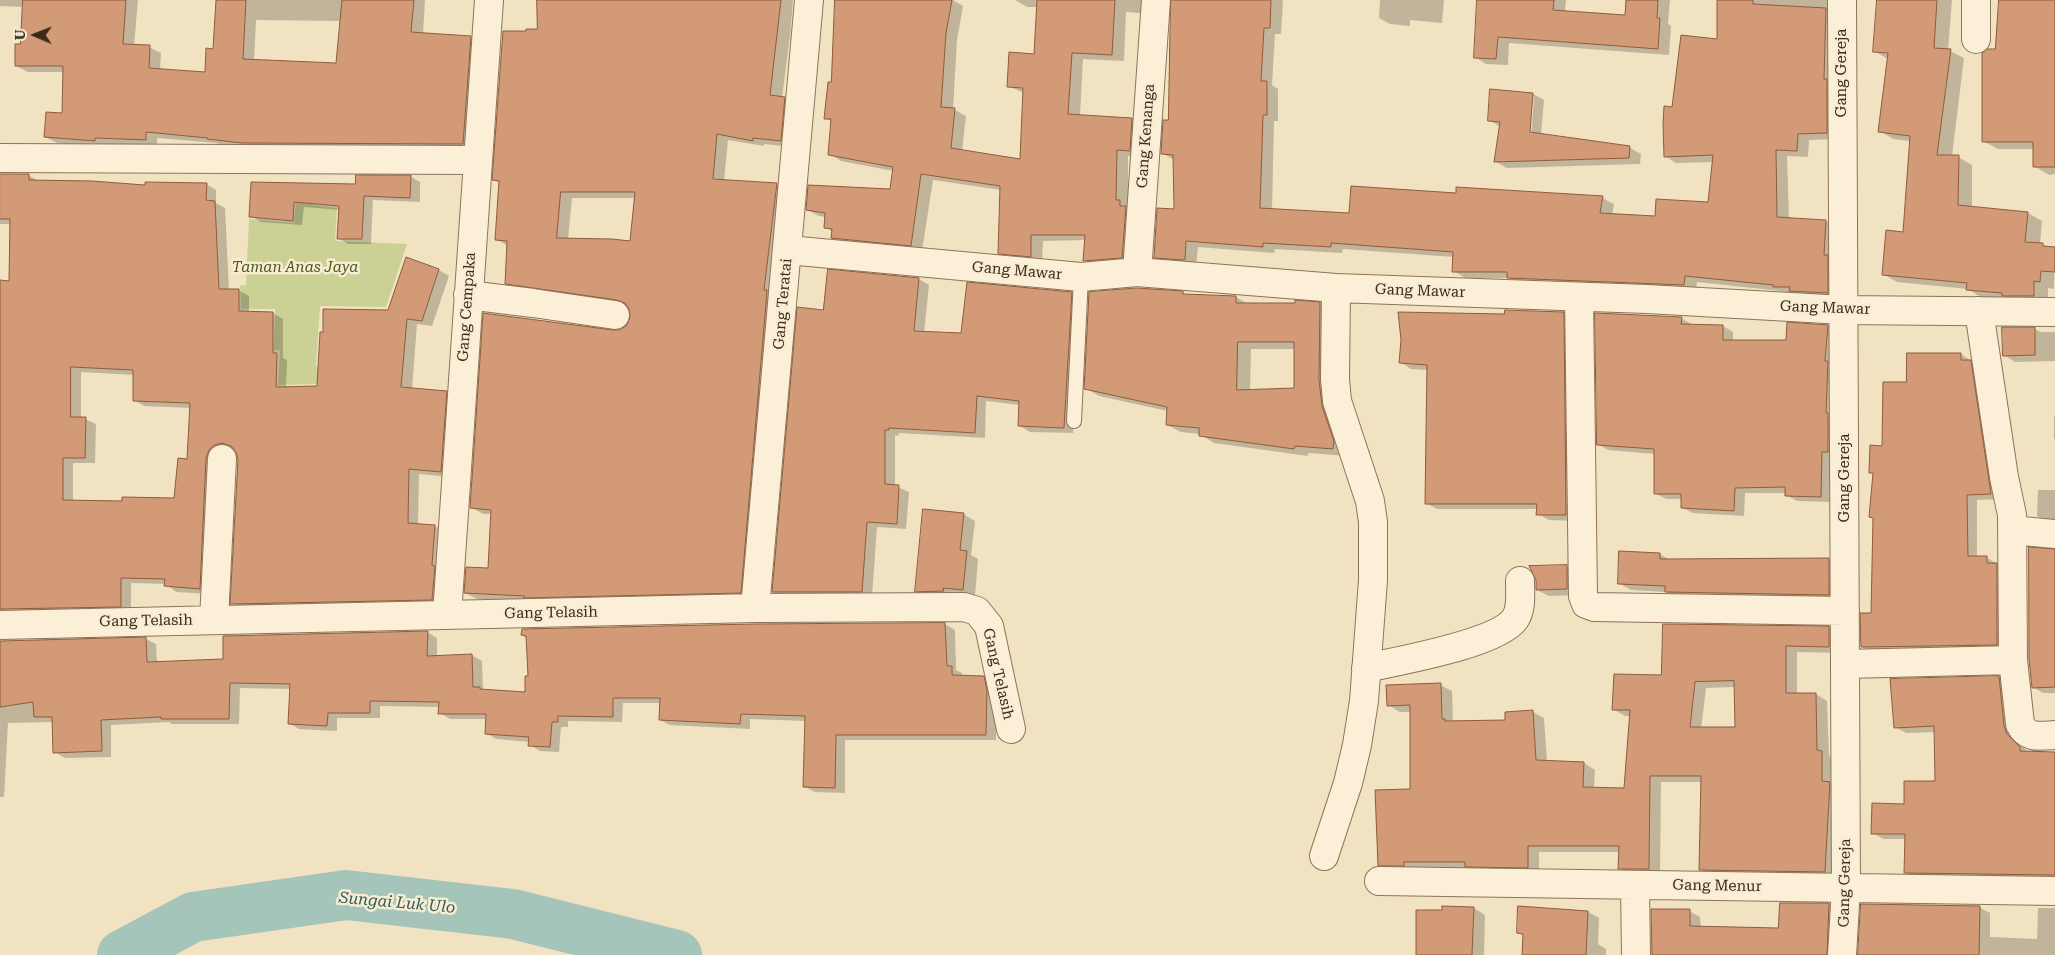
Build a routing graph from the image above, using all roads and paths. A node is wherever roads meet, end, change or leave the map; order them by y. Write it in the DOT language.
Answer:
graph roads {
  1 [pos="489,0"];
  2 [pos="809,0"];
  3 [pos="1156,0"];
  4 [pos="1842,0"];
  5 [pos="1976,0"];
  6 [pos="1976,38"];
  7 [pos="0,158"];
  8 [pos="477,160"];
  9 [pos="788,250"];
  10 [pos="1136,272"];
  11 [pos="1081,277"];
  12 [pos="1336,288"];
  13 [pos="468,295"];
  14 [pos="1578,297"];
  15 [pos="1844,310"];
  16 [pos="1979,312"];
  17 [pos="2055,312"];
  18 [pos="615,315"];
  19 [pos="1074,421"];
  20 [pos="222,459"];
  21 [pos="2012,530"];
  22 [pos="2055,534"];
  23 [pos="1520,581"];
  24 [pos="755,608"];
  25 [pos="1845,611"];
  26 [pos="447,615"];
  27 [pos="214,620"];
  28 [pos="0,625"];
  29 [pos="2013,660"];
  30 [pos="1845,664"];
  31 [pos="1366,668"];
  32 [pos="1011,729"];
  33 [pos="2055,735"];
  34 [pos="1324,856"];
  35 [pos="1379,881"];
  36 [pos="1635,885"];
  37 [pos="1846,888"];
  38 [pos="2055,891"];
  39 [pos="1636,955"];
  40 [pos="1842,955"];
  1 -- 8 [label="street, Gang Cempaka"];
  2 -- 9 [label="street, Gang Teratai"];
  3 -- 10 [label="street, Gang Kenanga"];
  4 -- 15 [label="street, Gang Gereja"];
  5 -- 6 [label="street"];
  7 -- 8 [label="street"];
  8 -- 13 [label="street, Gang Cempaka"];
  9 -- 11 [label="street, Gang Mawar"];
  9 -- 24 [label="street, Gang Teratai"];
  10 -- 11 [label="street, Gang Mawar"];
  10 -- 12 [label="street, Gang Mawar"];
  11 -- 19 [label="lane"];
  12 -- 14 [label="street, Gang Mawar"];
  12 -- 31 [label="street"];
  13 -- 18 [label="street"];
  13 -- 26 [label="street, Gang Cempaka"];
  14 -- 15 [label="street, Gang Mawar"];
  14 -- 25 [label="street"];
  15 -- 16 [label="street, Gang Mawar"];
  15 -- 25 [label="street, Gang Gereja"];
  16 -- 17 [label="street, Gang Mawar"];
  16 -- 21 [label="street"];
  20 -- 27 [label="street"];
  21 -- 22 [label="street"];
  21 -- 29 [label="street"];
  23 -- 31 [label="street"];
  24 -- 26 [label="street, Gang Telasih"];
  24 -- 32 [label="street, Gang Telasih"];
  25 -- 30 [label="street, Gang Gereja"];
  26 -- 27 [label="street, Gang Telasih"];
  27 -- 28 [label="street, Gang Telasih"];
  29 -- 30 [label="street"];
  29 -- 33 [label="street"];
  30 -- 37 [label="street, Gang Gereja"];
  31 -- 34 [label="street"];
  35 -- 36 [label="street, Gang Menur"];
  36 -- 37 [label="street, Gang Menur"];
  36 -- 39 [label="street"];
  37 -- 38 [label="street, Gang Menur"];
  37 -- 40 [label="street, Gang Gereja"];
}
